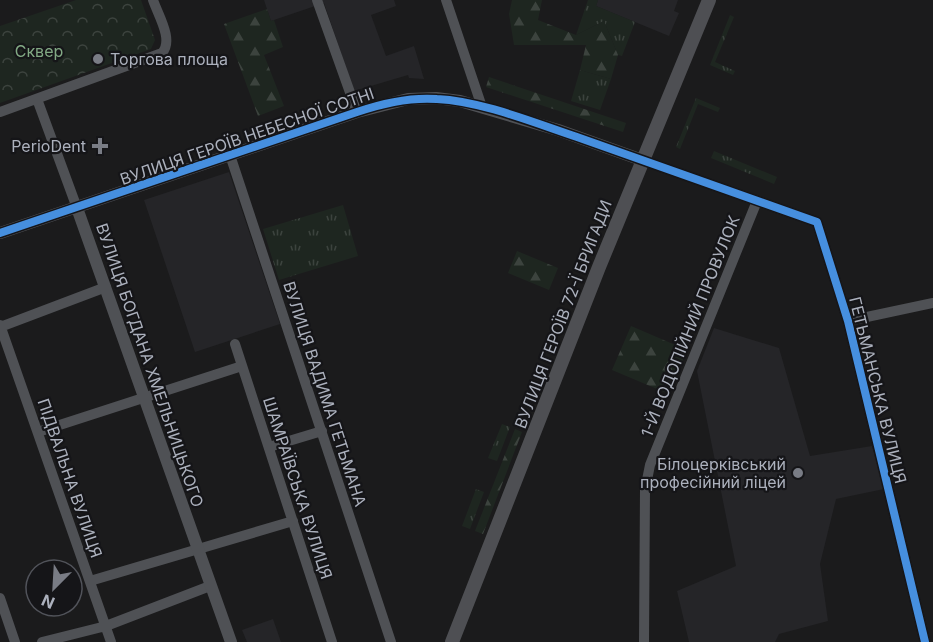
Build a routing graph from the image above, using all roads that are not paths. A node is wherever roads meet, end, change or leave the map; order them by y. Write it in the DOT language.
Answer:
graph roads {
  1 [pos="153,0"];
  2 [pos="317,0"];
  3 [pos="446,0"];
  4 [pos="709,0"];
  5 [pos="37,99"];
  6 [pos="482,107"];
  7 [pos="357,111"];
  8 [pos="0,112"];
  9 [pos="230,156"];
  10 [pos="642,160"];
  11 [pos="757,201"];
  12 [pos="77,208"];
  13 [pos="0,233"];
  14 [pos="106,288"];
  15 [pos="933,303"];
  16 [pos="848,321"];
  17 [pos="0,326"];
  18 [pos="235,344"];
  19 [pos="242,366"];
  20 [pos="144,398"];
  21 [pos="322,431"];
  22 [pos="38,432"];
  23 [pos="269,447"];
  24 [pos="293,521"];
  25 [pos="198,549"];
  26 [pos="90,581"];
  27 [pos="210,586"];
  28 [pos="0,598"];
  29 [pos="106,626"];
  30 [pos="15,642"];
  31 [pos="42,642"];
  32 [pos="111,642"];
  33 [pos="231,642"];
  34 [pos="332,642"];
  35 [pos="391,642"];
  36 [pos="452,642"];
  37 [pos="644,642"];
  38 [pos="925,642"];
  1 -- 5 [label="street"];
  2 -- 7 [label="street"];
  3 -- 6 [label="street"];
  4 -- 10 [label="main road, ВУЛИЦЯ ГЕРОЇВ 72-Ї БРИГАДИ"];
  5 -- 8 [label="street"];
  5 -- 12 [label="street, ВУЛИЦЯ БОГДАНА ХМЕЛЬНИЦЬКОГО"];
  6 -- 7 [label="street, ВУЛИЦЯ ГЕРОЇВ НЕБЕСНОЇ СОТНІ"];
  6 -- 10 [label="street, ВУЛИЦЯ ГЕРОЇВ НЕБЕСНОЇ СОТНІ"];
  7 -- 9 [label="street, ВУЛИЦЯ ГЕРОЇВ НЕБЕСНОЇ СОТНІ"];
  9 -- 12 [label="street, ВУЛИЦЯ ГЕРОЇВ НЕБЕСНОЇ СОТНІ"];
  9 -- 21 [label="street, ВУЛИЦЯ ВАДИМА ГЕТЬМАНА"];
  10 -- 11 [label="street, ГЕТЬМАНСЬКА ВУЛИЦЯ"];
  10 -- 36 [label="main road, ВУЛИЦЯ ГЕРОЇВ 72-Ї БРИГАДИ"];
  11 -- 16 [label="street, ГЕТЬМАНСЬКА ВУЛИЦЯ"];
  11 -- 37 [label="street, 1-Й ВОДОПІЙНИЙ ПРОВУЛОК"];
  12 -- 13 [label="street, ВУЛИЦЯ ГЕРОЇВ НЕБЕСНОЇ СОТНІ"];
  12 -- 14 [label="street, ВУЛИЦЯ БОГДАНА ХМЕЛЬНИЦЬКОГО"];
  14 -- 17 [label="street"];
  14 -- 20 [label="street, ВУЛИЦЯ БОГДАНА ХМЕЛЬНИЦЬКОГО"];
  15 -- 16 [label="street"];
  16 -- 38 [label="street, ГЕТЬМАНСЬКА ВУЛИЦЯ"];
  17 -- 22 [label="street, ПІДВАЛЬНА ВУЛИЦЯ"];
  18 -- 19 [label="street, ШАМРАЇВСЬКА ВУЛИЦЯ"];
  19 -- 20 [label="street"];
  19 -- 23 [label="street, ШАМРАЇВСЬКА ВУЛИЦЯ"];
  20 -- 22 [label="street"];
  20 -- 25 [label="street, ВУЛИЦЯ БОГДАНА ХМЕЛЬНИЦЬКОГО"];
  21 -- 23 [label="street"];
  21 -- 35 [label="street, ВУЛИЦЯ ВАДИМА ГЕТЬМАНА"];
  22 -- 26 [label="street, ПІДВАЛЬНА ВУЛИЦЯ"];
  23 -- 24 [label="street, ШАМРАЇВСЬКА ВУЛИЦЯ"];
  24 -- 25 [label="street"];
  24 -- 34 [label="street, ШАМРАЇВСЬКА ВУЛИЦЯ"];
  25 -- 26 [label="street"];
  25 -- 27 [label="street, ВУЛИЦЯ БОГДАНА ХМЕЛЬНИЦЬКОГО"];
  26 -- 29 [label="street, ПІДВАЛЬНА ВУЛИЦЯ"];
  27 -- 29 [label="street"];
  27 -- 33 [label="street, ВУЛИЦЯ БОГДАНА ХМЕЛЬНИЦЬКОГО"];
  28 -- 30 [label="street"];
  29 -- 31 [label="street"];
  29 -- 32 [label="street, ПІДВАЛЬНА ВУЛИЦЯ"];
}
